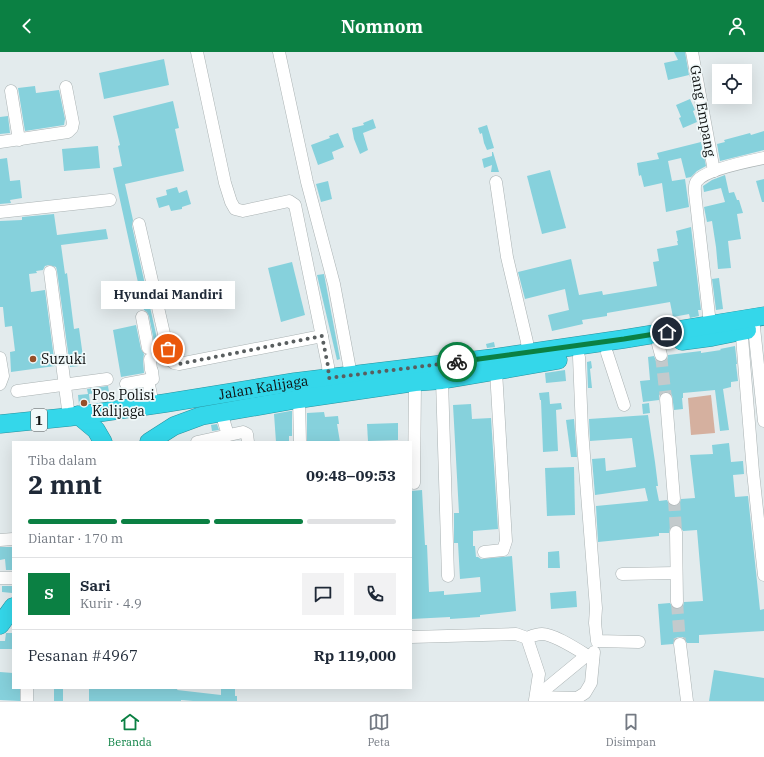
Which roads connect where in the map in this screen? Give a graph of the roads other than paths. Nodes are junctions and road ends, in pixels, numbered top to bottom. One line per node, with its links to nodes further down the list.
1 (198, 52): 18 (street)
2 (279, 52): 25 (street)
3 (692, 52): 9 (street, Gang Empang)
4 (66, 88): 6 (street)
5 (11, 90): 6 (street)
6 (20, 140): 7 (street)
7 (0, 142)
8 (764, 158): 9 (street)
9 (714, 171): 17 (street)
10 (496, 182): 19 (street)
11 (110, 200): 12 (street)
12 (0, 212)
13 (139, 224): 18 (street)
14 (50, 272): 32 (street)
15 (142, 317): 23 (street)
16 (753, 323): 17 (highway, Jalan Kalijaga / 1); 20 (highway, Jalan Kalijaga / 1); 40 (street); 56 (street)
17 (710, 324): 19 (highway, Jalan Kalijaga / 1)
18 (322, 336): 26 (street)
19 (528, 353): 25 (highway, Jalan Kalijaga / 1)
20 (606, 353): 21 (highway, Jalan Kalijaga / 1); 37 (street)
21 (579, 357): 24 (highway, Jalan Kalijaga / 1); 65 (street)
22 (0, 358): 30 (street)
23 (150, 366): 31 (street); 36 (street)
24 (496, 371): 28 (highway, Jalan Kalijaga / 1); 53 (street)
25 (350, 375): 26 (highway, Jalan Kalijaga / 1)
26 (329, 378): 33 (highway, Jalan Kalijaga / 1)
27 (107, 379): 32 (street)
28 (442, 380): 29 (highway, Jalan Kalijaga / 1); 57 (street)
29 (415, 382): 33 (highway, Jalan Kalijaga / 1); 48 (street)
30 (0, 384)
31 (126, 384)
32 (65, 385): 34 (street); 39 (street)
33 (297, 390): 36 (highway, Jalan Kalijaga / 1); 38 (highway, Jalan Kalijaga / 1); 47 (street)
34 (17, 391)
35 (666, 399): 49 (street)
36 (153, 405): 39 (highway, Jalan Kalijaga / 1)
37 (624, 405)
38 (221, 412): 42 (street); 44 (highway, Jalan Kalijaga / 1)
39 (73, 416): 41 (highway, Jalan Kalijaga / 1); 43 (highway)
40 (764, 421)
41 (0, 424)
42 (228, 435): 45 (street); 46 (street)
43 (102, 441)
44 (152, 441)
45 (201, 441)
46 (248, 441)
47 (300, 441)
48 (414, 483)
49 (674, 499)
50 (676, 532): 54 (street)
51 (12, 539): 52 (street)
52 (0, 540)
53 (484, 552)
54 (676, 573): 55 (street); 60 (street)
55 (622, 574)
56 (764, 575)
57 (448, 576)
58 (0, 578): 59 (street)
59 (12, 578)
60 (677, 602)
61 (12, 608): 62 (highway)
62 (0, 624)
63 (412, 637): 64 (street)
64 (527, 638): 68 (street); 70 (street)
65 (597, 641): 66 (street); 68 (street)
66 (639, 642)
67 (680, 644): 72 (street)
68 (590, 657): 70 (street); 70 (street)
69 (27, 689): 71 (street)
70 (536, 699)
71 (27, 700)
72 (687, 701)

